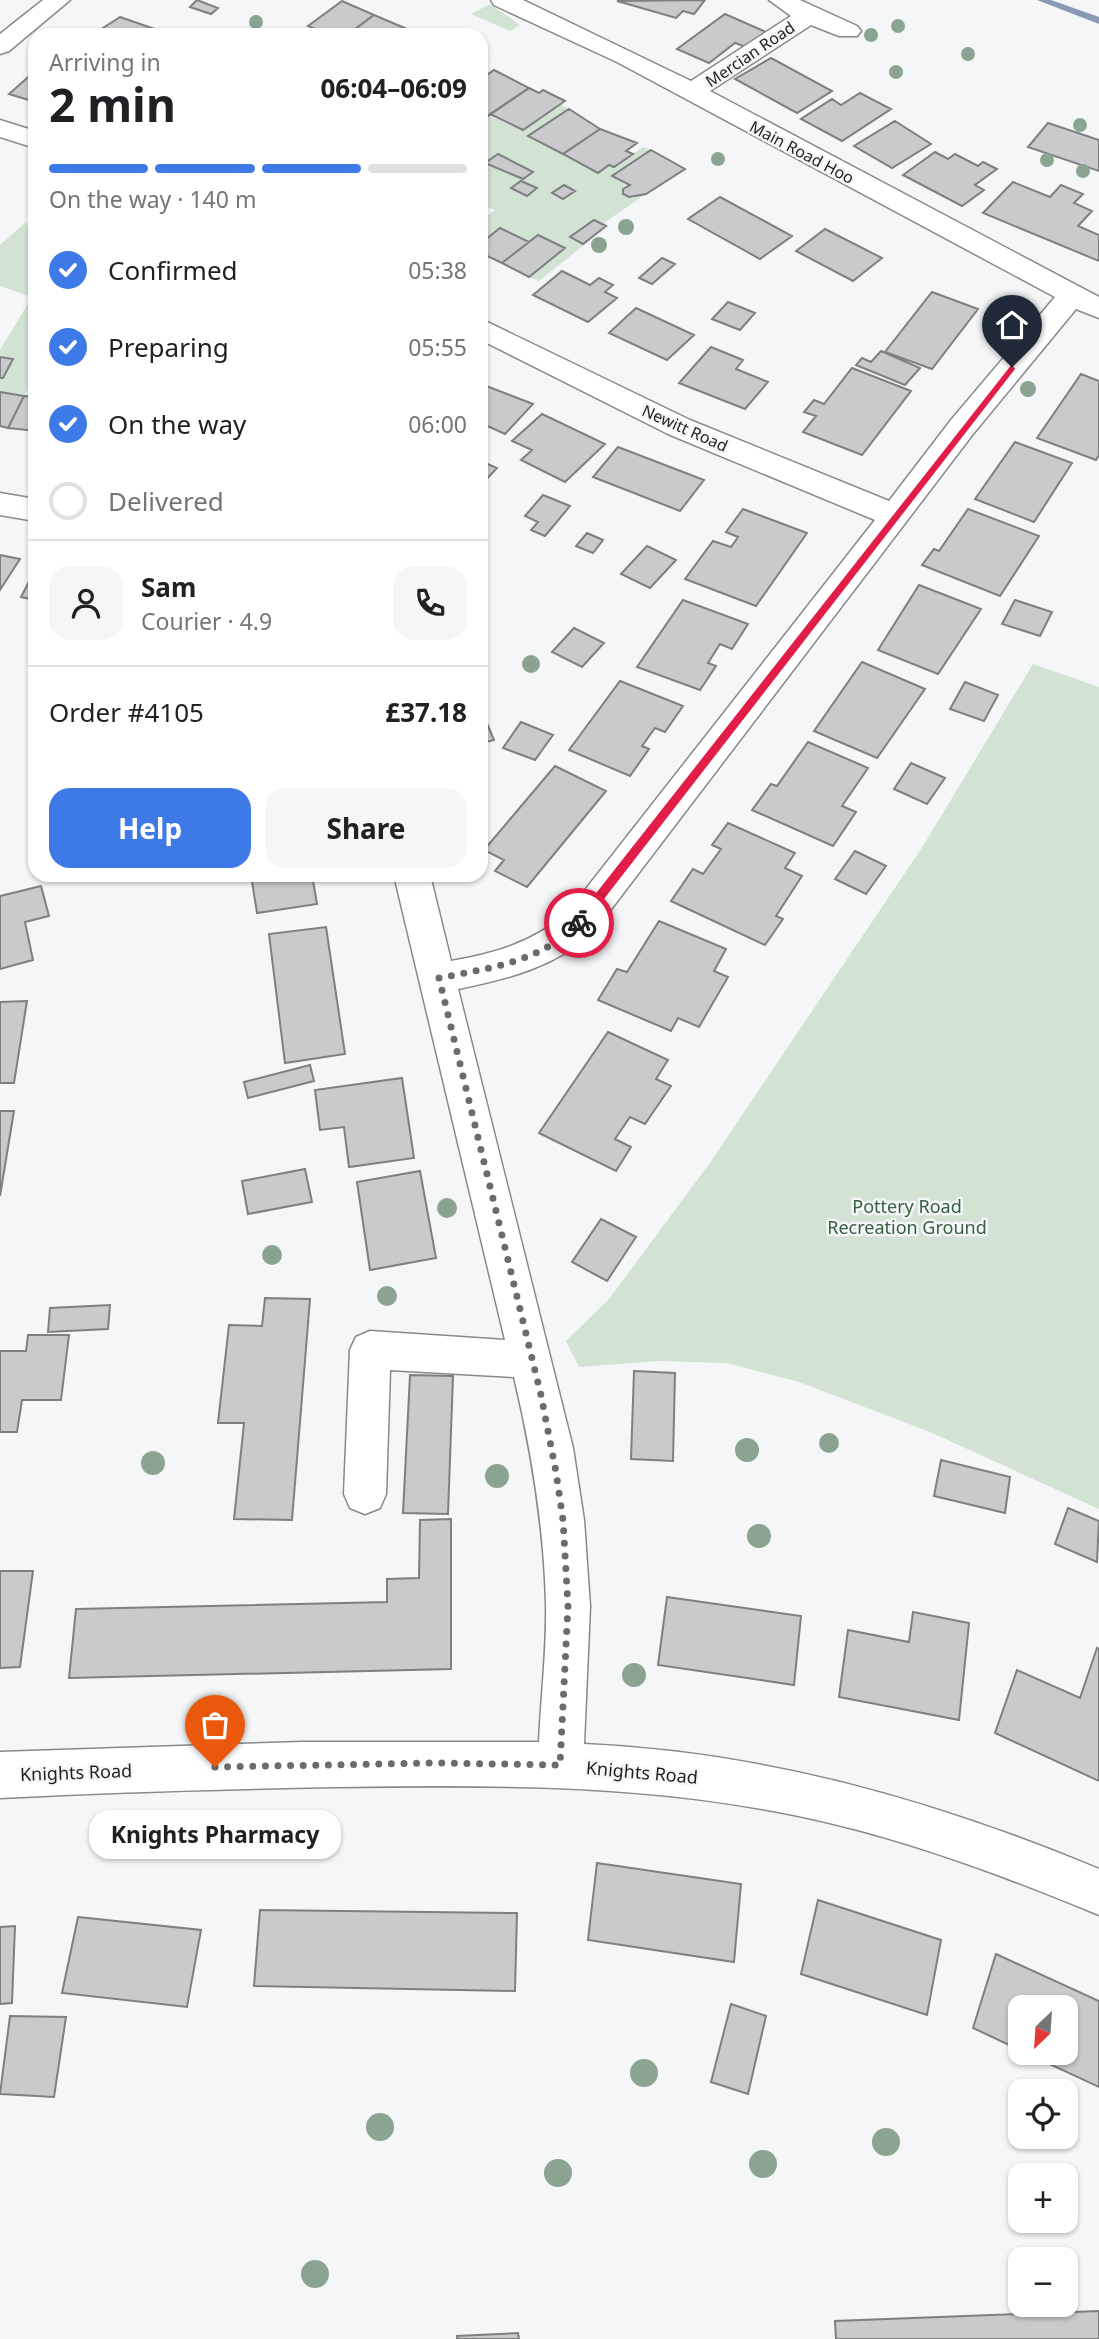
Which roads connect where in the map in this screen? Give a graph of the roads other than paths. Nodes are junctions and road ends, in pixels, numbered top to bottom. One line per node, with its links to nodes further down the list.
1 (58, 0): 6 (street)
2 (503, 0): 7 (street, Main Road Hoo)
3 (781, 0): 4 (street, Mercian Road)
4 (809, 15): 5 (street, Mercian Road); 7 (street, Mercian Road)
5 (848, 31)
6 (0, 46)
7 (692, 92): 10 (street, Main Road Hoo)
8 (0, 128): 9 (street)
9 (28, 138)
10 (1072, 295): 11 (street, Main Road Hoo); 15 (street)
11 (1099, 309)
12 (488, 332): 15 (street, Newitt Road)
13 (0, 504): 14 (street)
14 (28, 509)
15 (895, 516): 17 (street)
16 (414, 882): 17 (street)
17 (439, 978): 18 (street)
18 (533, 1360): 19 (street); 20 (street)
19 (365, 1494)
20 (560, 1765): 21 (street, Knights Road); 22 (street, Knights Road)
21 (0, 1775)
22 (1099, 1892)

